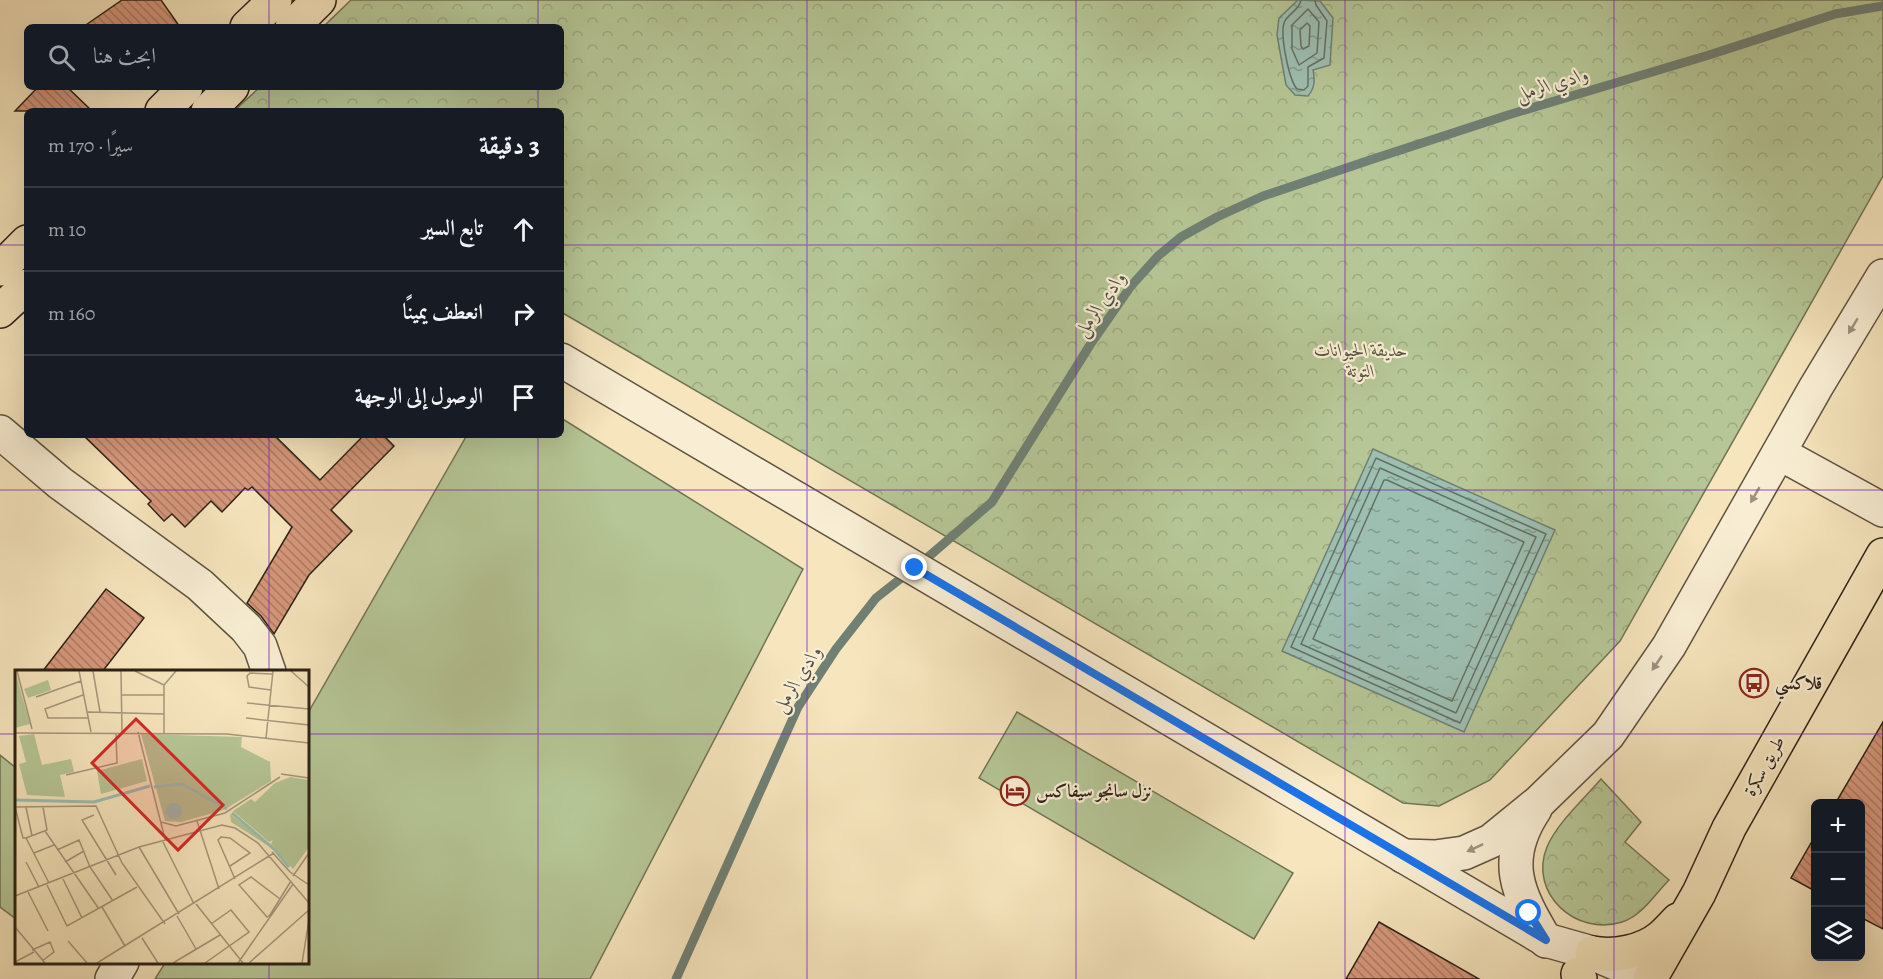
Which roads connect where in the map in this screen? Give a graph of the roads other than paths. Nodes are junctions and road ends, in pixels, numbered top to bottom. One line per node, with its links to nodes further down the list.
1 (274, 0): 3 (main road)
2 (319, 0): 4 (main road)
3 (250, 24)
4 (295, 24)
5 (183, 90): 7 (main road)
6 (229, 90): 8 (main road)
7 (165, 108)
8 (211, 108)
9 (24, 245): 10 (main road)
10 (0, 268)
11 (1883, 276): 16 (street, one-way to 16)
12 (24, 289): 13 (main road)
13 (1, 309)
14 (564, 362): 21 (street)
15 (0, 432): 19 (street)
16 (1779, 453): 17 (street); 20 (street, one-way to 20)
17 (1883, 510)
18 (1883, 555): 22 (main road, طريق سكرة)
19 (268, 670)
20 (1539, 802): 21 (street, one-way to 21); 23 (street)
21 (1402, 856): 23 (street)
22 (1699, 892): 25 (main road); 27 (main road, طريق سكرة)
23 (1546, 940): 25 (street)
24 (121, 964): 26 (street)
25 (1584, 971): 27 (street)
26 (112, 979)
27 (1650, 979)

